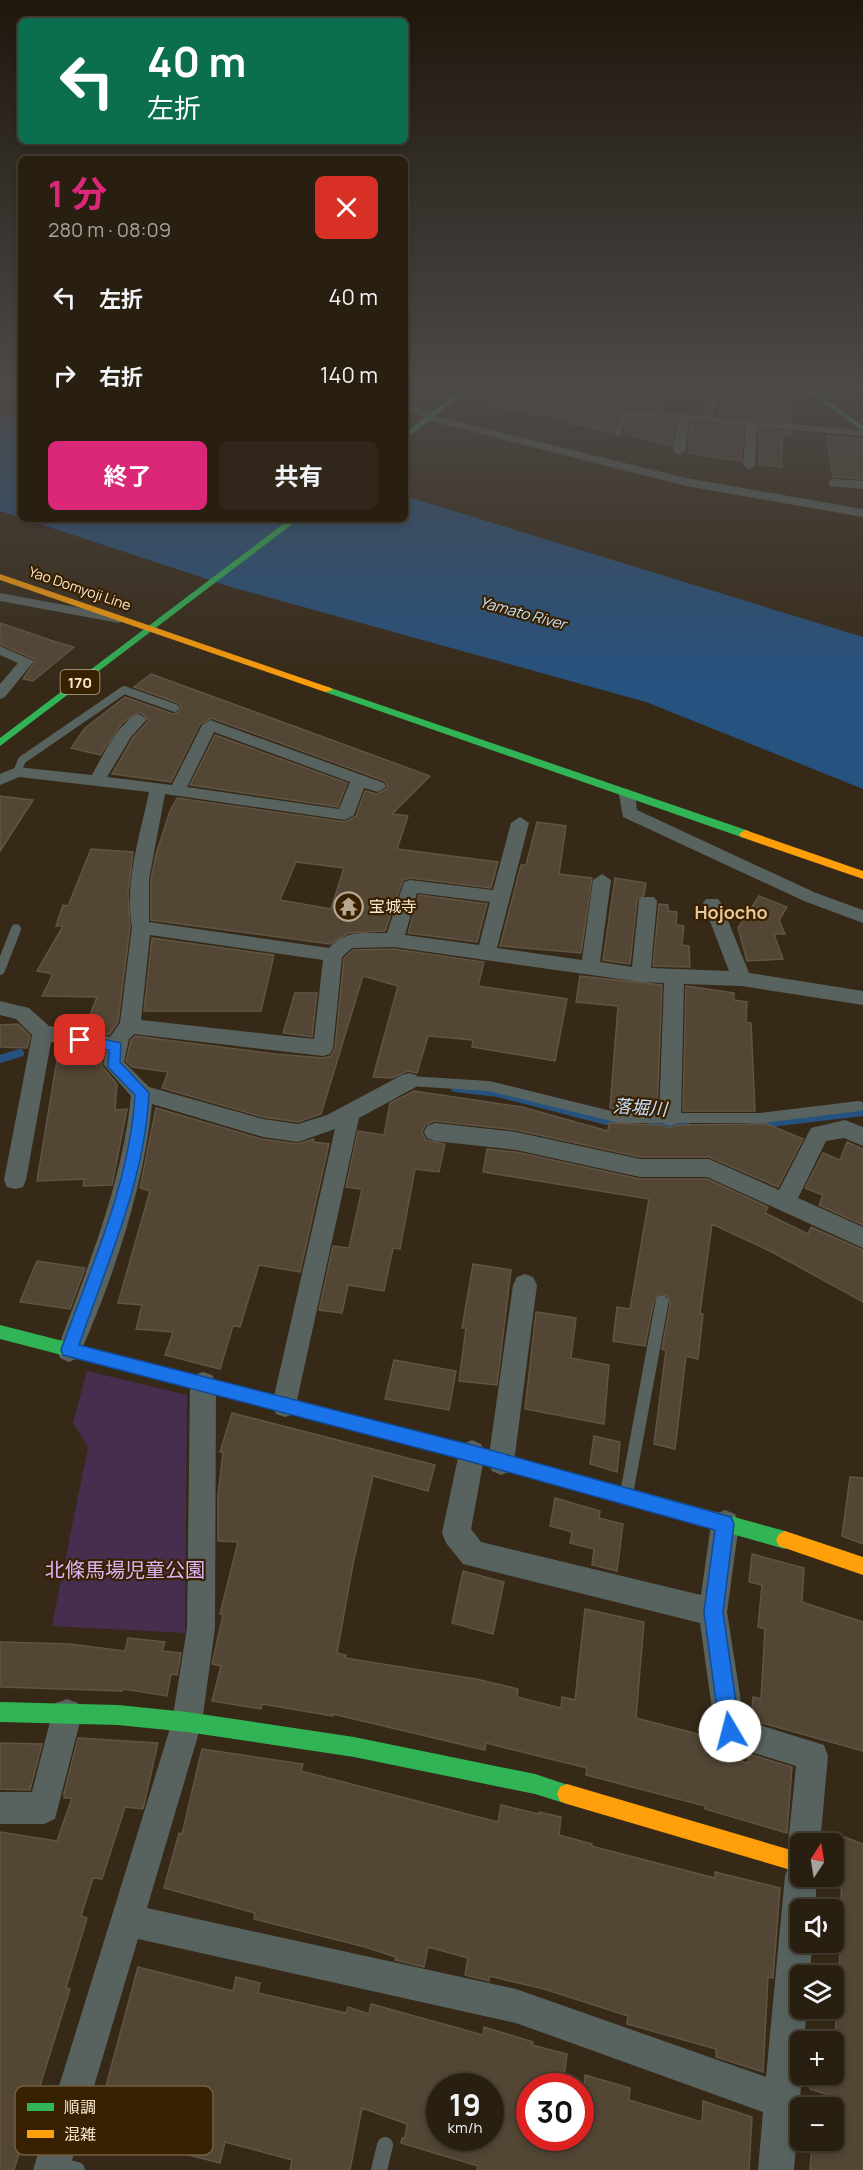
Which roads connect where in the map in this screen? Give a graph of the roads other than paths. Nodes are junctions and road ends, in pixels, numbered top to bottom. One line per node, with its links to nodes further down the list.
1 (716, 487): 2 (street)
2 (863, 513)
3 (291, 522): 7 (main road, 170)
4 (0, 577): 6 (main road, Yao Domyoji Line)
5 (0, 597): 6 (street)
6 (119, 619): 7 (main road, Yao Domyoji Line)
7 (154, 625): 12 (main road, 170); 20 (main road, Yao Domyoji Line)
8 (0, 650): 9 (street)
9 (0, 694)
10 (175, 708): 13 (lane)
11 (139, 719): 15 (street)
12 (0, 743)
13 (17, 772): 14 (street); 15 (street)
14 (0, 780)
15 (97, 780): 18 (street)
16 (359, 780): 17 (street); 19 (street); 19 (street)
17 (378, 787)
18 (158, 788): 19 (street); 28 (street)
19 (177, 791)
20 (627, 794): 22 (main road, Yao Domyoji Line); 27 (street)
21 (520, 823): 24 (street)
22 (863, 874)
23 (602, 880): 33 (street)
24 (501, 897): 30 (street); 31 (street)
25 (648, 901): 35 (street)
26 (712, 903): 37 (street)
27 (863, 917)
28 (141, 927): 32 (street); 40 (street)
29 (16, 929): 34 (lane)
30 (394, 939): 31 (street); 32 (street)
31 (486, 953): 33 (street)
32 (333, 955): 40 (street)
33 (590, 968): 35 (street)
34 (0, 970)
35 (641, 975): 36 (street)
36 (674, 976): 37 (street); 47 (street)
37 (742, 979): 38 (street)
38 (863, 998)
39 (0, 1008): 41 (street)
40 (130, 1026): 42 (street)
41 (43, 1033): 42 (street); 50 (street)
42 (116, 1046): 44 (street)
43 (409, 1081): 46 (street); 47 (lane)
44 (142, 1093): 46 (street); 56 (street)
45 (859, 1106): 47 (lane)
46 (349, 1114): 58 (street)
47 (670, 1117)
48 (435, 1132): 51 (street)
49 (863, 1137): 51 (street)
50 (15, 1179)
51 (784, 1203): 52 (street)
52 (863, 1238)
53 (525, 1285): 60 (street)
54 (662, 1302): 61 (lane)
55 (0, 1332): 56 (main road)
56 (69, 1350): 57 (main road)
57 (203, 1384): 58 (main road); 67 (street)
58 (285, 1405): 59 (main road)
59 (472, 1453): 60 (main road); 64 (street)
60 (501, 1462): 61 (main road)
61 (626, 1496): 62 (main road)
62 (725, 1524): 63 (main road); 64 (street)
63 (863, 1566)
64 (713, 1612): 69 (street)
65 (0, 1712): 66 (main road)
66 (67, 1714): 67 (main road); 68 (street)
67 (187, 1722): 70 (main road); 72 (street)
68 (0, 1808)
69 (805, 1833)
70 (790, 1860)
71 (800, 1887): 74 (street)
72 (127, 1920): 73 (street); 74 (street)
73 (82, 2086)
74 (781, 2100): 77 (street)
75 (385, 2145): 76 (lane)
76 (379, 2170)
77 (776, 2170)

